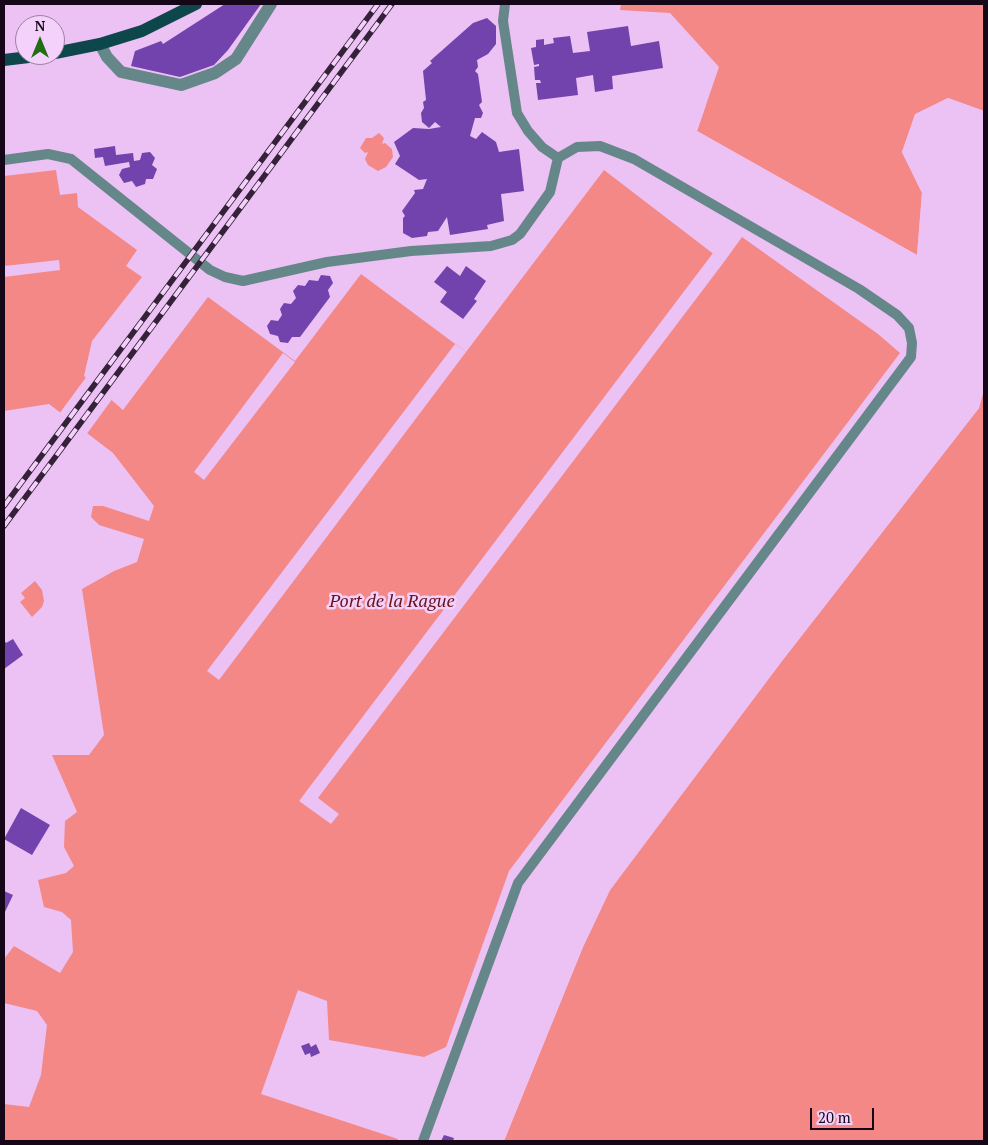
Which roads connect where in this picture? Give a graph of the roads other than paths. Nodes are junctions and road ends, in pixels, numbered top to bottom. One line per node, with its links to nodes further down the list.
1 (196, 4): 4 (main road)
2 (270, 4): 4 (street)
3 (505, 4): 6 (lane)
4 (100, 44): 5 (main road)
5 (65, 51)
6 (558, 158): 7 (lane); 8 (lane)
7 (4, 160)
8 (424, 1141)

